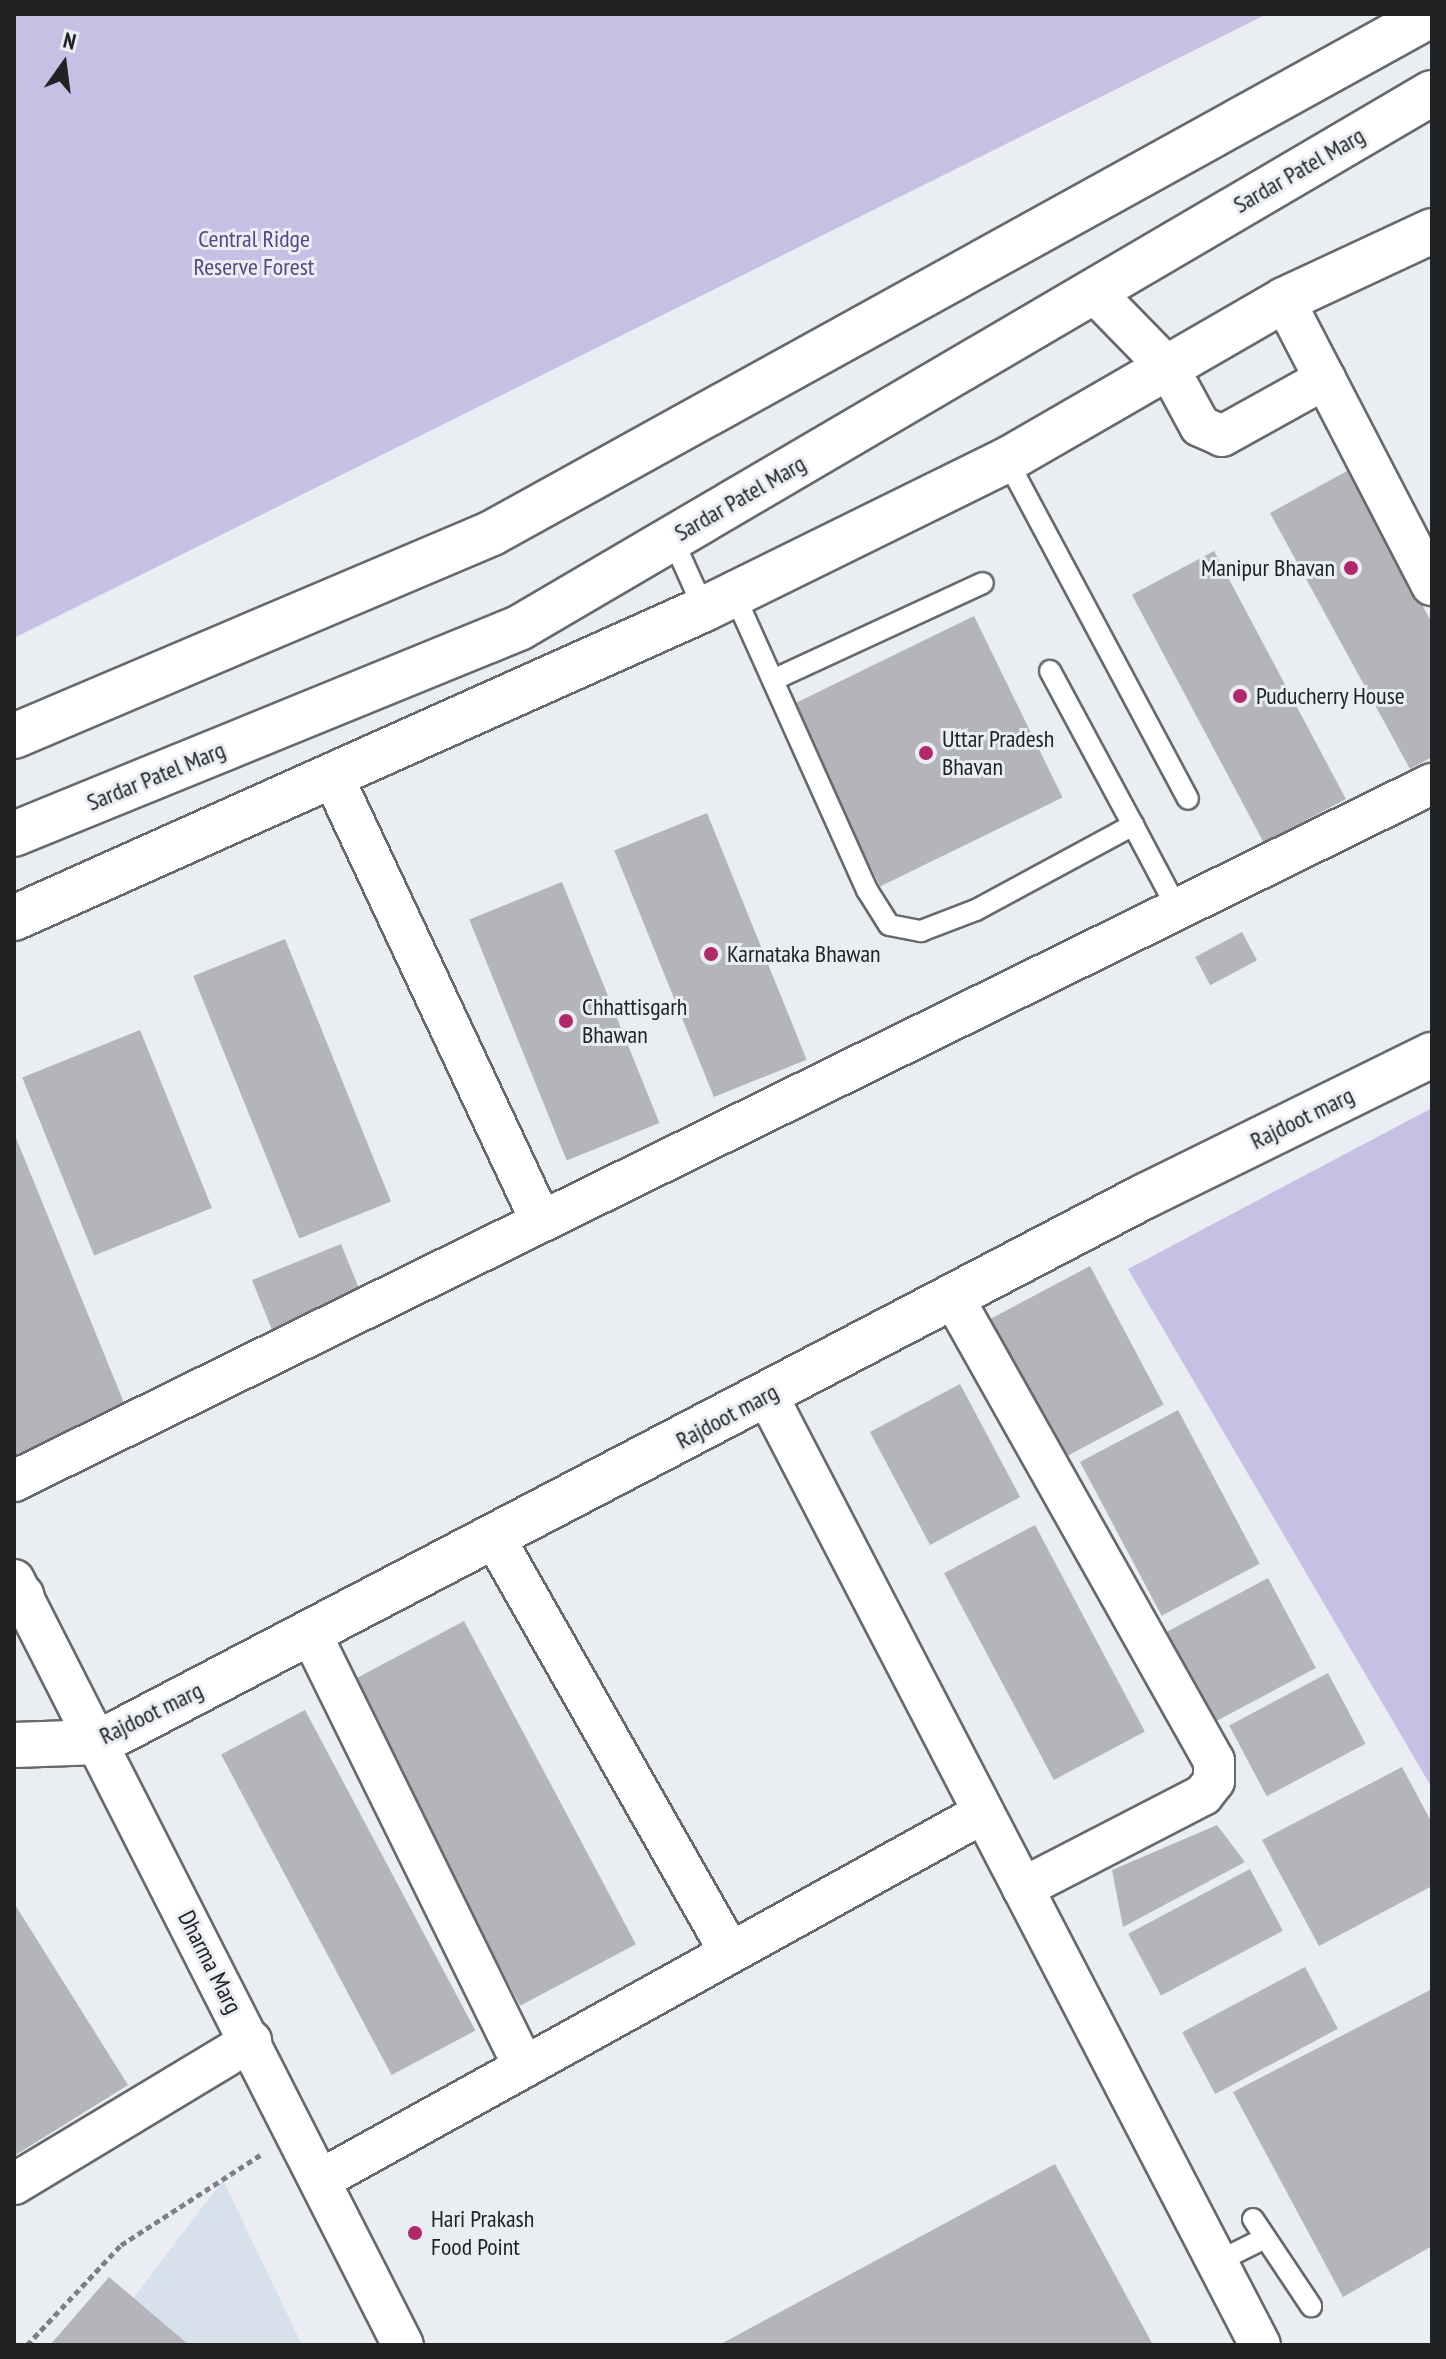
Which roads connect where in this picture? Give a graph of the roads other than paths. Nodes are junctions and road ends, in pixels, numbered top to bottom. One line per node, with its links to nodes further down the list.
1 (1432, 14): 15 (main road)
2 (1432, 93): 4 (main road, Sardar Patel Marg)
3 (1432, 231): 5 (main road)
4 (1093, 291): 6 (street); 9 (main road, Sardar Patel Marg)
5 (1284, 300): 6 (main road); 7 (street)
6 (1169, 369): 7 (street); 8 (main road)
7 (1325, 379): 11 (street)
8 (1007, 460): 12 (main road); 18 (lane)
9 (672, 538): 12 (lane); 20 (main road, Sardar Patel Marg)
10 (983, 583): 14 (lane)
11 (1432, 585)
12 (719, 601): 14 (lane); 16 (main road)
13 (1050, 671): 19 (lane)
14 (773, 680): 19 (lane)
15 (14, 736)
16 (332, 775): 22 (main road); 24 (street)
17 (1432, 784): 21 (street)
18 (1188, 799)
19 (1133, 825): 21 (lane)
20 (14, 834)
21 (1177, 908): 24 (street)
22 (14, 918)
23 (1432, 1055): 25 (main road, Rajdoot marg)
24 (541, 1222): 27 (street)
25 (953, 1297): 26 (main road, Rajdoot marg); 34 (street)
26 (767, 1395): 28 (main road, Rajdoot marg); 33 (street)
27 (14, 1481)
28 (494, 1537): 30 (main road, Rajdoot marg); 35 (street)
29 (17, 1592): 31 (street, Dharma Marg)
30 (310, 1632): 31 (main road, Rajdoot marg); 37 (street)
31 (100, 1742): 32 (main road, Rajdoot marg); 36 (street, Dharma Marg)
32 (14, 1745)
33 (983, 1813): 34 (street); 35 (street)
34 (1023, 1888): 42 (street)
35 (730, 1953): 37 (street)
36 (251, 2041): 38 (street, Dharma Marg); 39 (street)
37 (524, 2067): 38 (street)
38 (320, 2180): 44 (street, Dharma Marg)
39 (14, 2184)
40 (1253, 2219): 41 (lane)
41 (1265, 2238): 42 (lane); 43 (lane)
42 (1217, 2262): 45 (street)
43 (1311, 2306)
44 (403, 2345)
45 (1260, 2345)

